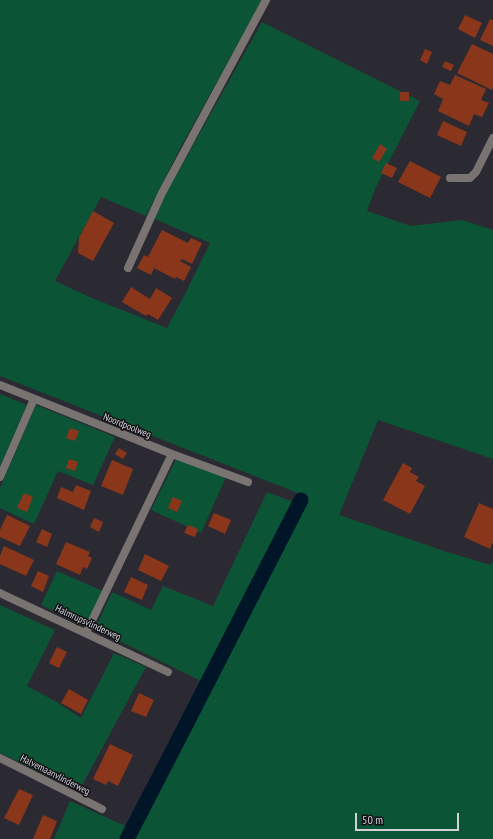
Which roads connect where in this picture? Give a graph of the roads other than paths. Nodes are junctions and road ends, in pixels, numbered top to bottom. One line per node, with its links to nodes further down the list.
1 (266, 0): 4 (street)
2 (493, 138): 3 (street)
3 (450, 178)
4 (128, 268)
5 (0, 385): 6 (street, Noordpoolweg)
6 (34, 399): 7 (street, Noordpoolweg); 8 (street)
7 (172, 454): 9 (street, Noordpoolweg); 11 (street)
8 (0, 476)
9 (248, 482)
10 (0, 593): 11 (street, Halmrupsvlinderweg)
11 (86, 633): 12 (street, Halmrupsvlinderweg)
12 (168, 672)
13 (0, 758): 14 (street, Halvemaanvlinderweg)
14 (102, 809)

